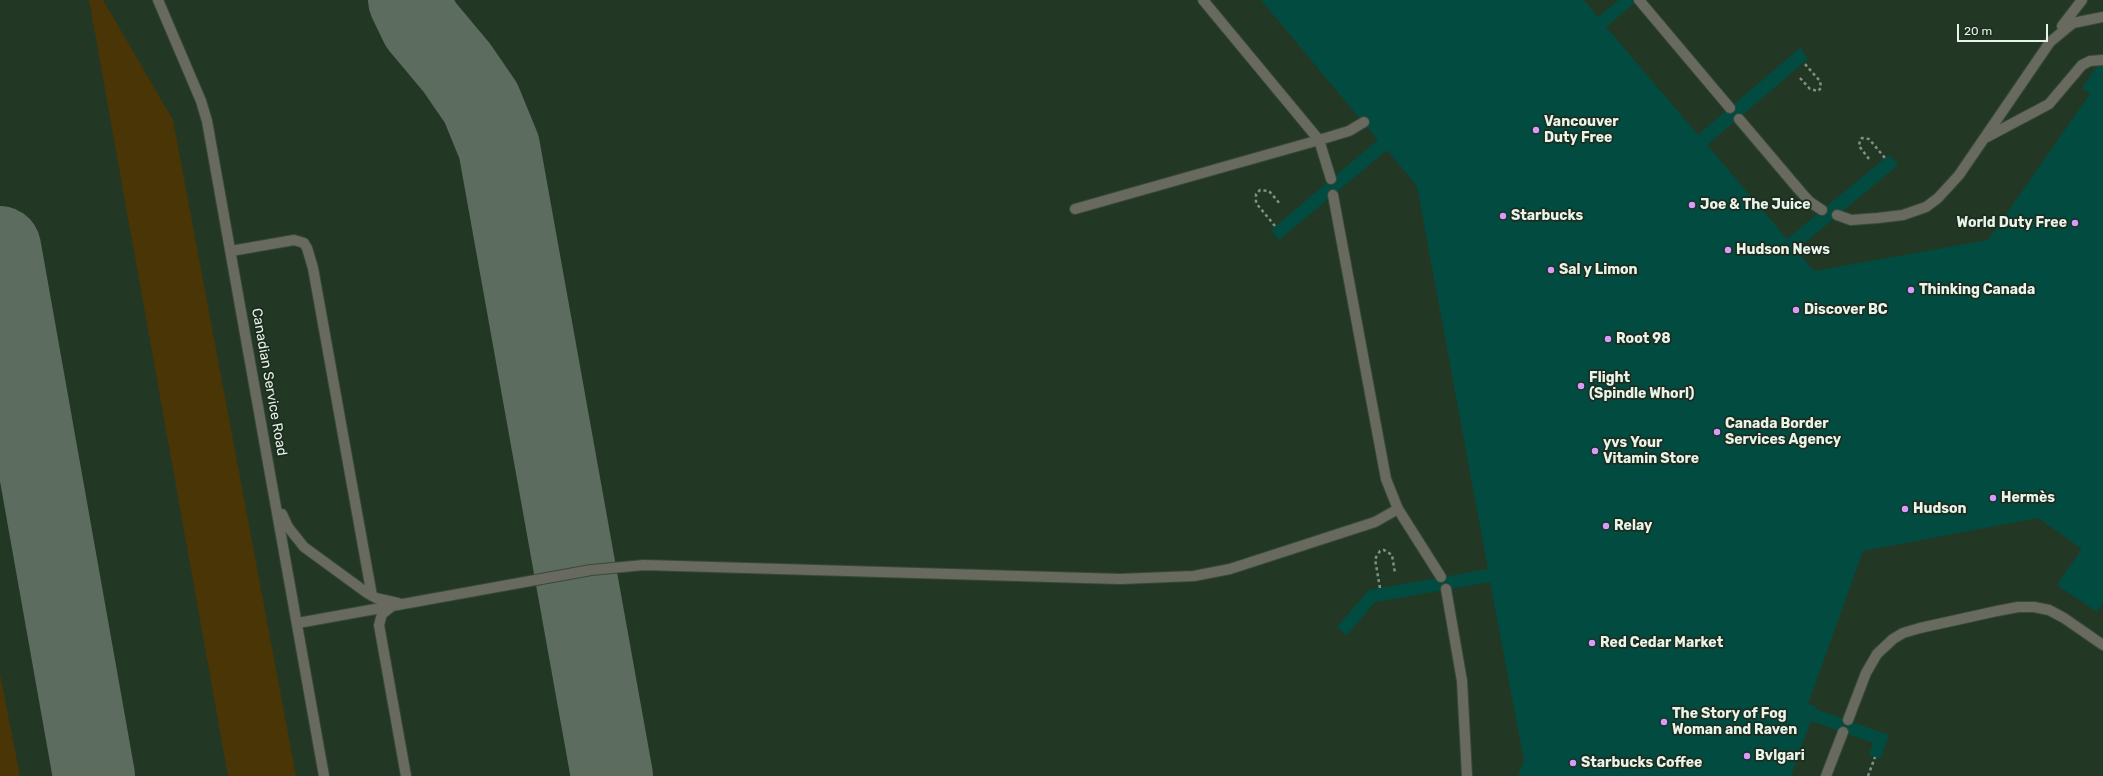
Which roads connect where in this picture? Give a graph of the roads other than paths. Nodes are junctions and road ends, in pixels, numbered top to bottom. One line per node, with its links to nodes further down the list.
1 (158, 0): 18 (lane, Canadian Service Road)
2 (1203, 0): 12 (lane)
3 (1640, 0): 8 (lane)
4 (2082, 0): 6 (lane)
5 (2103, 16): 6 (lane)
6 (2050, 42): 11 (lane)
7 (2102, 60): 11 (lane)
8 (1730, 108)
9 (1739, 118): 16 (lane)
10 (1364, 122): 12 (lane)
11 (1985, 138): 17 (lane)
12 (1319, 140): 13 (lane); 15 (lane)
13 (1331, 179)
14 (1333, 195): 20 (lane)
15 (1075, 208)
16 (1822, 210)
17 (1837, 215)
18 (231, 251): 19 (lane, Canadian Service Road); 23 (lane)
19 (275, 495): 23 (lane); 26 (lane, Canadian Service Road)
20 (1398, 509): 21 (lane); 24 (lane)
21 (1442, 577)
22 (1446, 589): 32 (lane)
23 (372, 596): 24 (lane)
24 (408, 603): 25 (lane)
25 (392, 606): 26 (lane); 31 (lane)
26 (298, 624): 30 (lane, Canadian Service Road)
27 (2103, 645): 28 (lane)
28 (1848, 720)
29 (1843, 732): 33 (lane)
30 (324, 776)
31 (406, 776)
32 (1467, 776)
33 (1826, 776)

